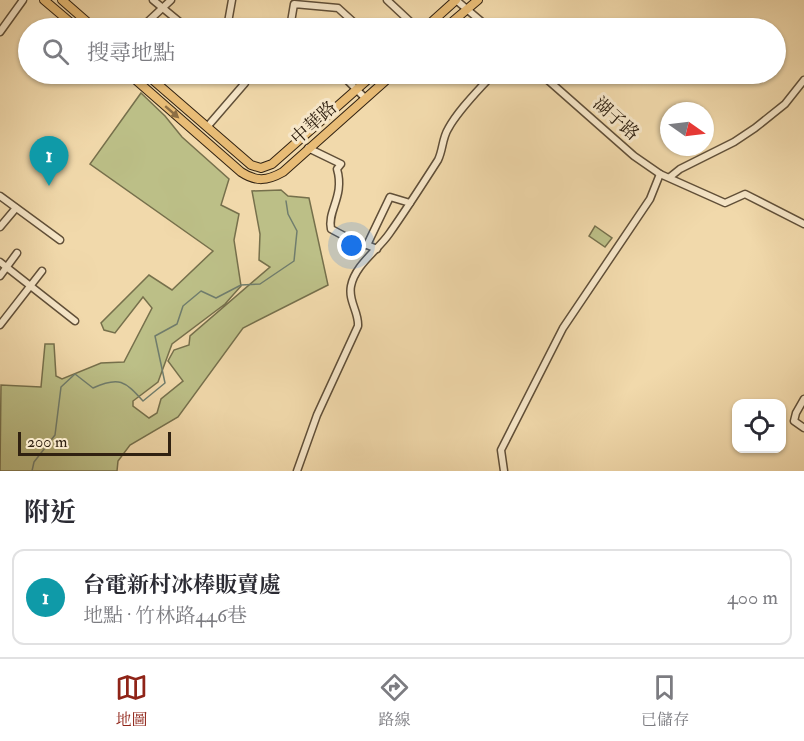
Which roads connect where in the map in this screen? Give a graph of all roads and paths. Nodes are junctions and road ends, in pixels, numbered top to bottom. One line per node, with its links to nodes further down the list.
1 (22, 0): 23 (street)
2 (44, 0): 12 (main road)
3 (62, 0): 13 (main road)
4 (153, 0): 10 (street)
5 (171, 0): 10 (street)
6 (232, 0): 16 (street)
7 (387, 0): 19 (street)
8 (456, 0): 11 (street); 20 (main road)
9 (478, 0): 11 (main road)
10 (161, 8): 14 (street); 15 (street)
11 (467, 10): 21 (main road); 22 (street)
12 (65, 18)
13 (83, 18)
14 (151, 18)
15 (174, 18)
16 (229, 18)
17 (292, 18): 18 (street)
18 (349, 18)
19 (406, 18)
20 (436, 18)
21 (457, 18)
22 (477, 18)
23 (0, 32)
24 (804, 80): 38 (street)
25 (140, 84): 36 (main road, 中華路, one-way to 36)
26 (158, 84): 35 (main road)
27 (244, 84): 35 (street)
28 (352, 84): 33 (street)
29 (361, 84): 33 (main road, 中華路)
30 (381, 84): 34 (main road, 中華路)
31 (485, 84): 40 (street)
32 (552, 84): 37 (street, 湖子路)
33 (356, 88): 34 (street); 35 (main road, 中華路)
34 (365, 98): 36 (main road, 中華路)
35 (207, 127)
36 (308, 148): 45 (street)
37 (660, 174): 38 (street, 湖子路); 58 (street)
38 (670, 177): 42 (street, 湖子路)
39 (0, 196): 41 (street)
40 (410, 203): 45 (street); 46 (street)
41 (16, 208): 43 (street); 44 (street)
42 (804, 224)
43 (0, 227)
44 (60, 240)
45 (367, 245): 46 (street)
46 (377, 249): 57 (street)
47 (17, 253): 49 (street)
48 (0, 262): 49 (street)
49 (7, 267): 51 (street); 52 (street)
50 (42, 271): 52 (street)
51 (0, 276)
52 (31, 286): 53 (street); 54 (street)
53 (75, 321)
54 (0, 325)
55 (804, 399): 56 (street)
56 (804, 428)
57 (297, 471)
58 (504, 471)

